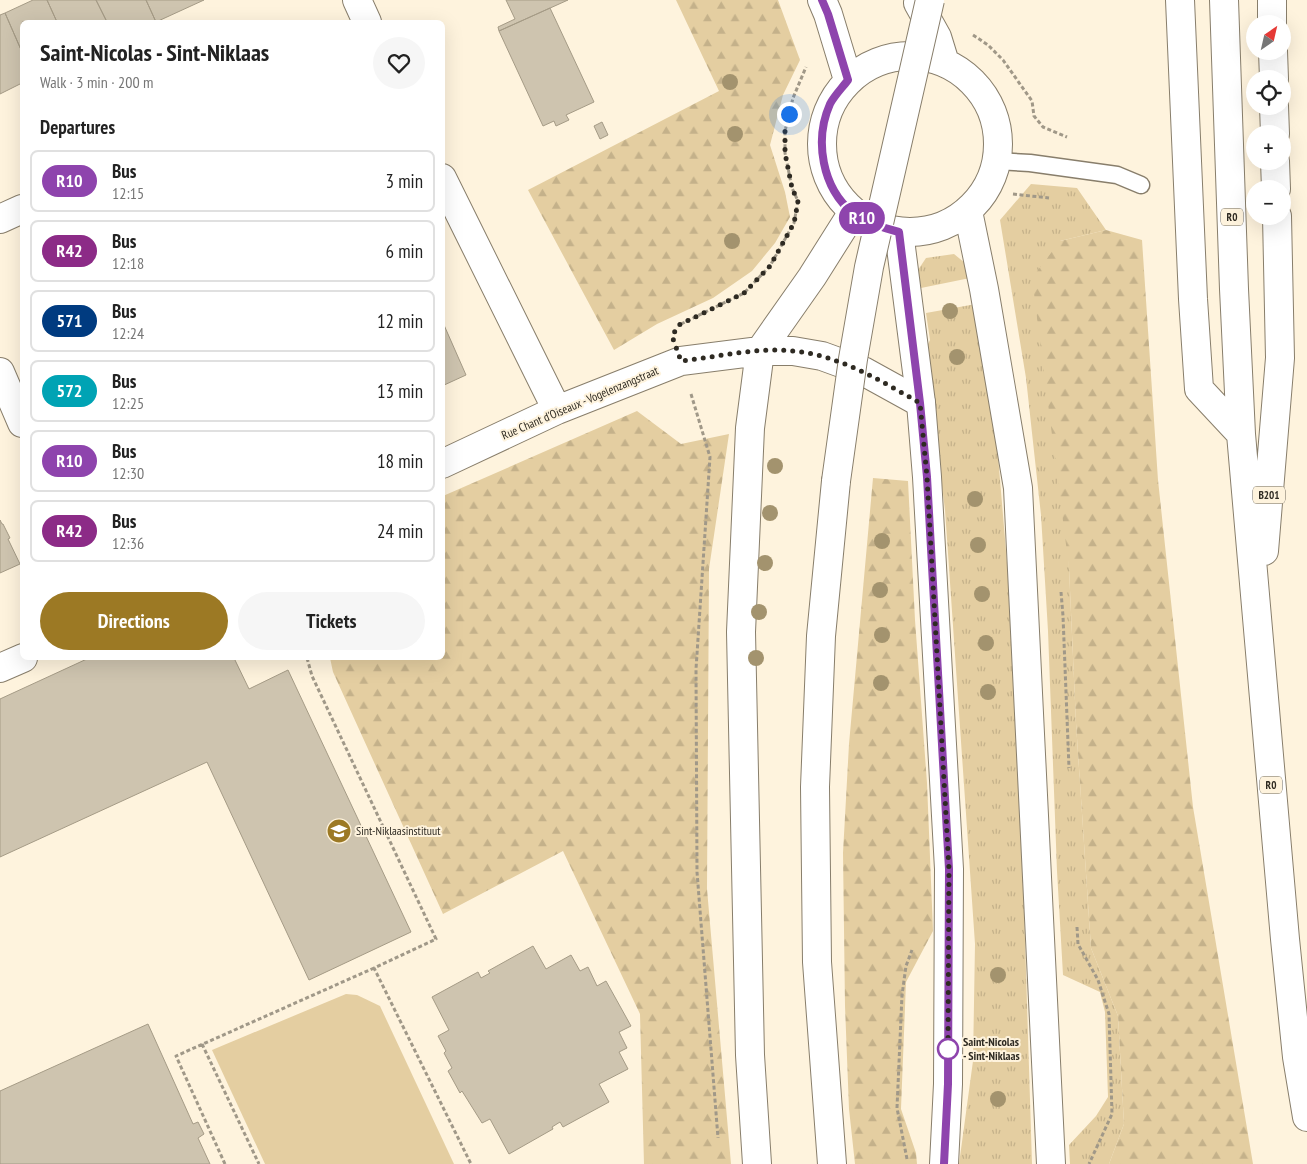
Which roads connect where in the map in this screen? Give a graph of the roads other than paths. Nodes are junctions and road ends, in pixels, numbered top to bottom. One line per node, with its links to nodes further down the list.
1 (357, 0): 9 (main road)
2 (822, 0): 11 (main road)
3 (916, 0): 10 (main road)
4 (930, 0): 33 (main road, bridge)
5 (1180, 0): 26 (main road)
6 (1224, 0): 26 (main road, R0)
7 (1272, 0): 8 (main road)
8 (1272, 15)
9 (366, 20)
10 (945, 63): 11 (main road); 12 (main road)
11 (848, 80): 17 (main road)
12 (997, 161): 14 (lane); 16 (main road)
13 (445, 184): 24 (main road)
14 (1141, 185)
15 (20, 210): 18 (main road)
16 (968, 211): 20 (main road); 35 (main road)
17 (853, 212): 20 (main road); 21 (main road)
18 (0, 219)
19 (1277, 225): 28 (main road, B201)
20 (899, 232): 23 (main road)
21 (760, 351): 23 (main road, Rue Chant d'Oiseaux - Vogelenzangstraat); 24 (main road, Rue Chant d'Oiseaux - Vogelenzangstraat); 32 (main road)
22 (0, 372): 25 (main road)
23 (920, 403): 34 (main road)
24 (557, 410): 27 (main road, Rue Chant d'Oiseaux - Vogelenzangstraat)
25 (20, 418)
26 (1241, 434): 28 (main road, R0)
27 (445, 463)
28 (1258, 632): 31 (main road, R0)
29 (20, 659): 30 (main road)
30 (0, 668)
31 (1307, 1117)
32 (757, 1164)
33 (832, 1164)
34 (944, 1164)
35 (1052, 1164)

